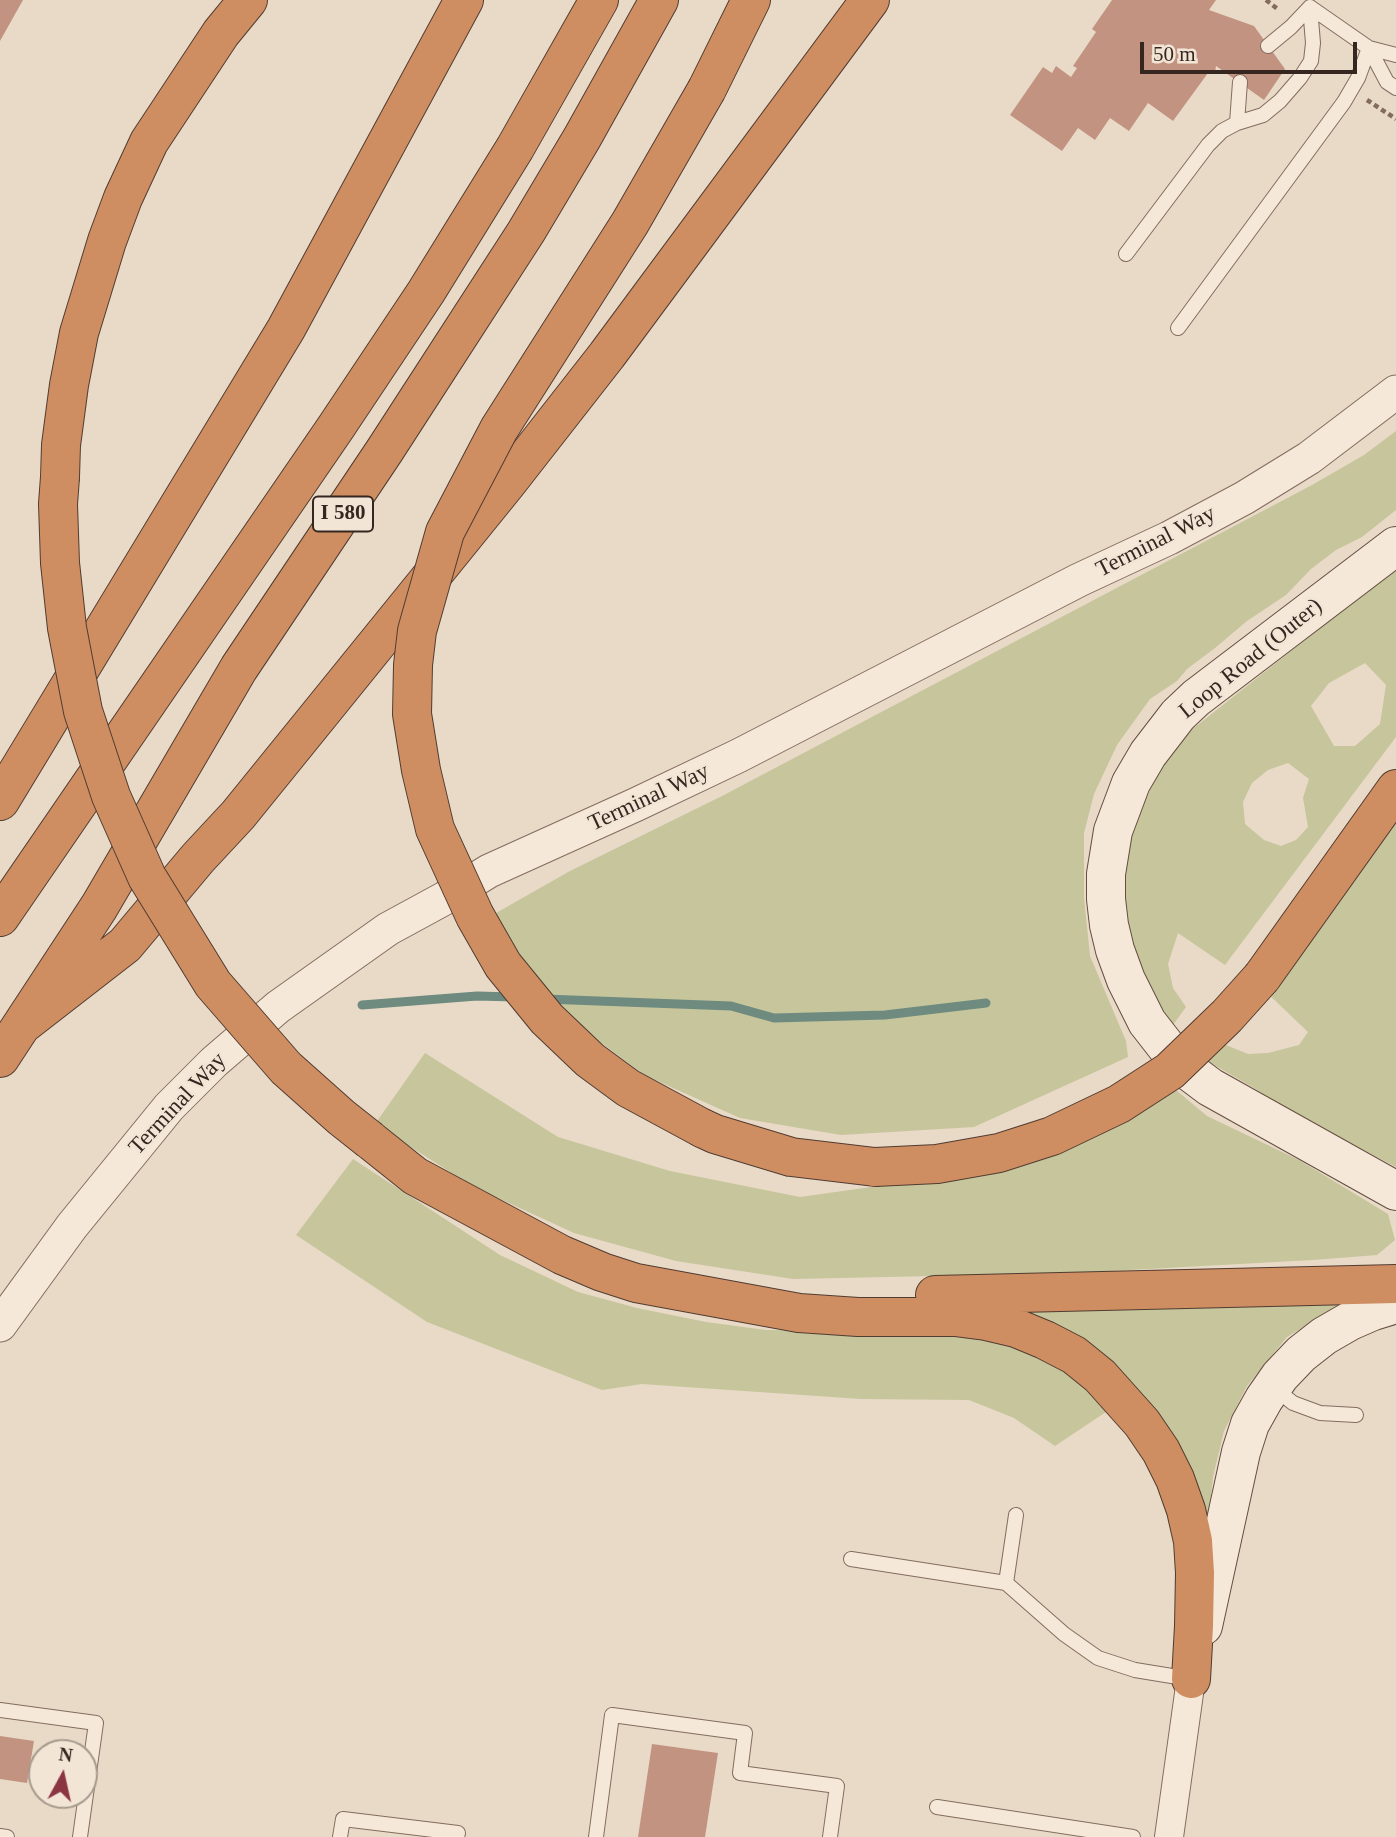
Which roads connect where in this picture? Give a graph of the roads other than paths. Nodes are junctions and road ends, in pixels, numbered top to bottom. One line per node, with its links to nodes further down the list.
1 (248, 0): 25 (highway, bridge)
2 (464, 0): 19 (highway)
3 (599, 0): 20 (highway, I 580)
4 (659, 0): 21 (highway, I 580)
5 (751, 0): 18 (highway, bridge)
6 (870, 0): 21 (highway)
7 (1310, 7): 8 (lane); 9 (lane); 13 (lane)
8 (1268, 46)
9 (1369, 48): 10 (lane); 12 (lane); 15 (lane)
10 (1396, 55)
11 (1240, 82): 13 (lane)
12 (1396, 88)
13 (1237, 123): 14 (lane)
14 (1126, 254)
15 (1178, 328)
16 (1396, 392): 27 (street, Terminal Way)
17 (1396, 546): 23 (main road, Loop Road (Outer))
18 (1396, 789)
19 (0, 801)
20 (0, 917)
21 (22, 1025): 22 (highway, I 580)
22 (0, 1058)
23 (1396, 1191)
24 (1396, 1284): 25 (highway)
25 (726, 1300): 33 (highway)
26 (1396, 1304): 28 (main road)
27 (0, 1325)
28 (1272, 1387): 29 (lane); 33 (main road)
29 (1356, 1416)
30 (1016, 1515): 32 (lane)
31 (851, 1559): 32 (lane)
32 (1006, 1583): 33 (lane)
33 (1191, 1679): 44 (street)
34 (0, 1710): 38 (lane)
35 (937, 1807): 43 (lane)
36 (0, 1836): 37 (lane)
37 (7, 1837)
38 (80, 1837)
39 (340, 1837): 40 (lane)
40 (457, 1837)
41 (596, 1837): 42 (lane)
42 (830, 1837)
43 (1133, 1837)
44 (1169, 1837)

